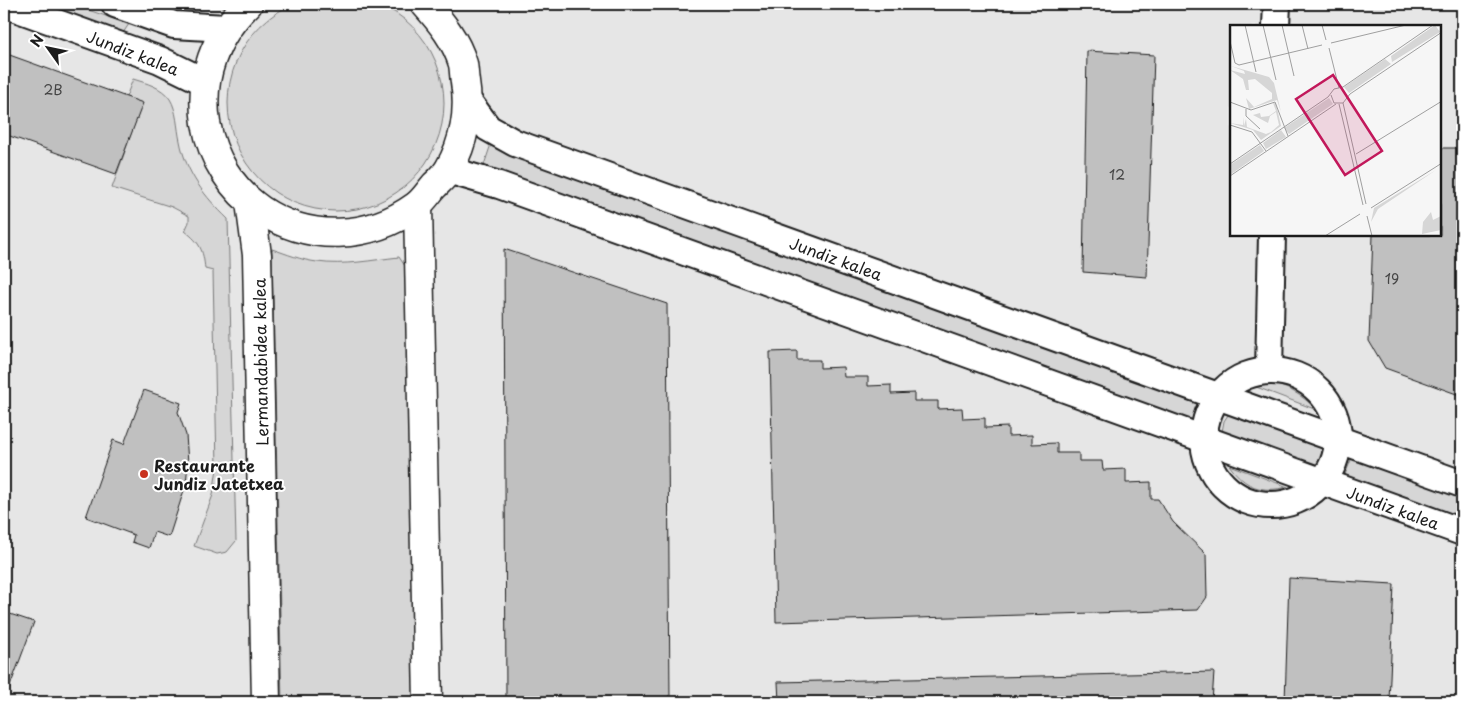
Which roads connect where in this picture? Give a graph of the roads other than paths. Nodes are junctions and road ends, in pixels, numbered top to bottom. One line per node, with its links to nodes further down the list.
1 (4, 4): 8 (street, Jundiz kalea)
2 (115, 4): 7 (street)
3 (248, 4): 7 (street)
4 (425, 4): 9 (street)
5 (1277, 4): 6 (street)
6 (1276, 25)
7 (226, 28): 8 (street)
8 (205, 82): 11 (street)
9 (468, 101): 10 (street); 15 (street, Jundiz kalea)
10 (448, 170): 12 (street); 16 (street, Jundiz kalea)
11 (250, 202): 12 (street); 21 (street, Lermandabidea kalea)
12 (418, 205): 22 (street)
13 (1272, 236): 14 (street)
14 (1269, 371): 15 (street, Jundiz kalea); 17 (street, Jundiz kalea)
15 (1218, 395): 16 (street, Jundiz kalea); 17 (street, Jundiz kalea)
16 (1203, 439): 18 (street, Jundiz kalea); 18 (street, Jundiz kalea)
17 (1339, 439): 18 (street, Jundiz kalea); 19 (street, Jundiz kalea)
18 (1324, 482): 20 (street, Jundiz kalea)
19 (1462, 484)
20 (1462, 532)
21 (266, 702)
22 (428, 702)

